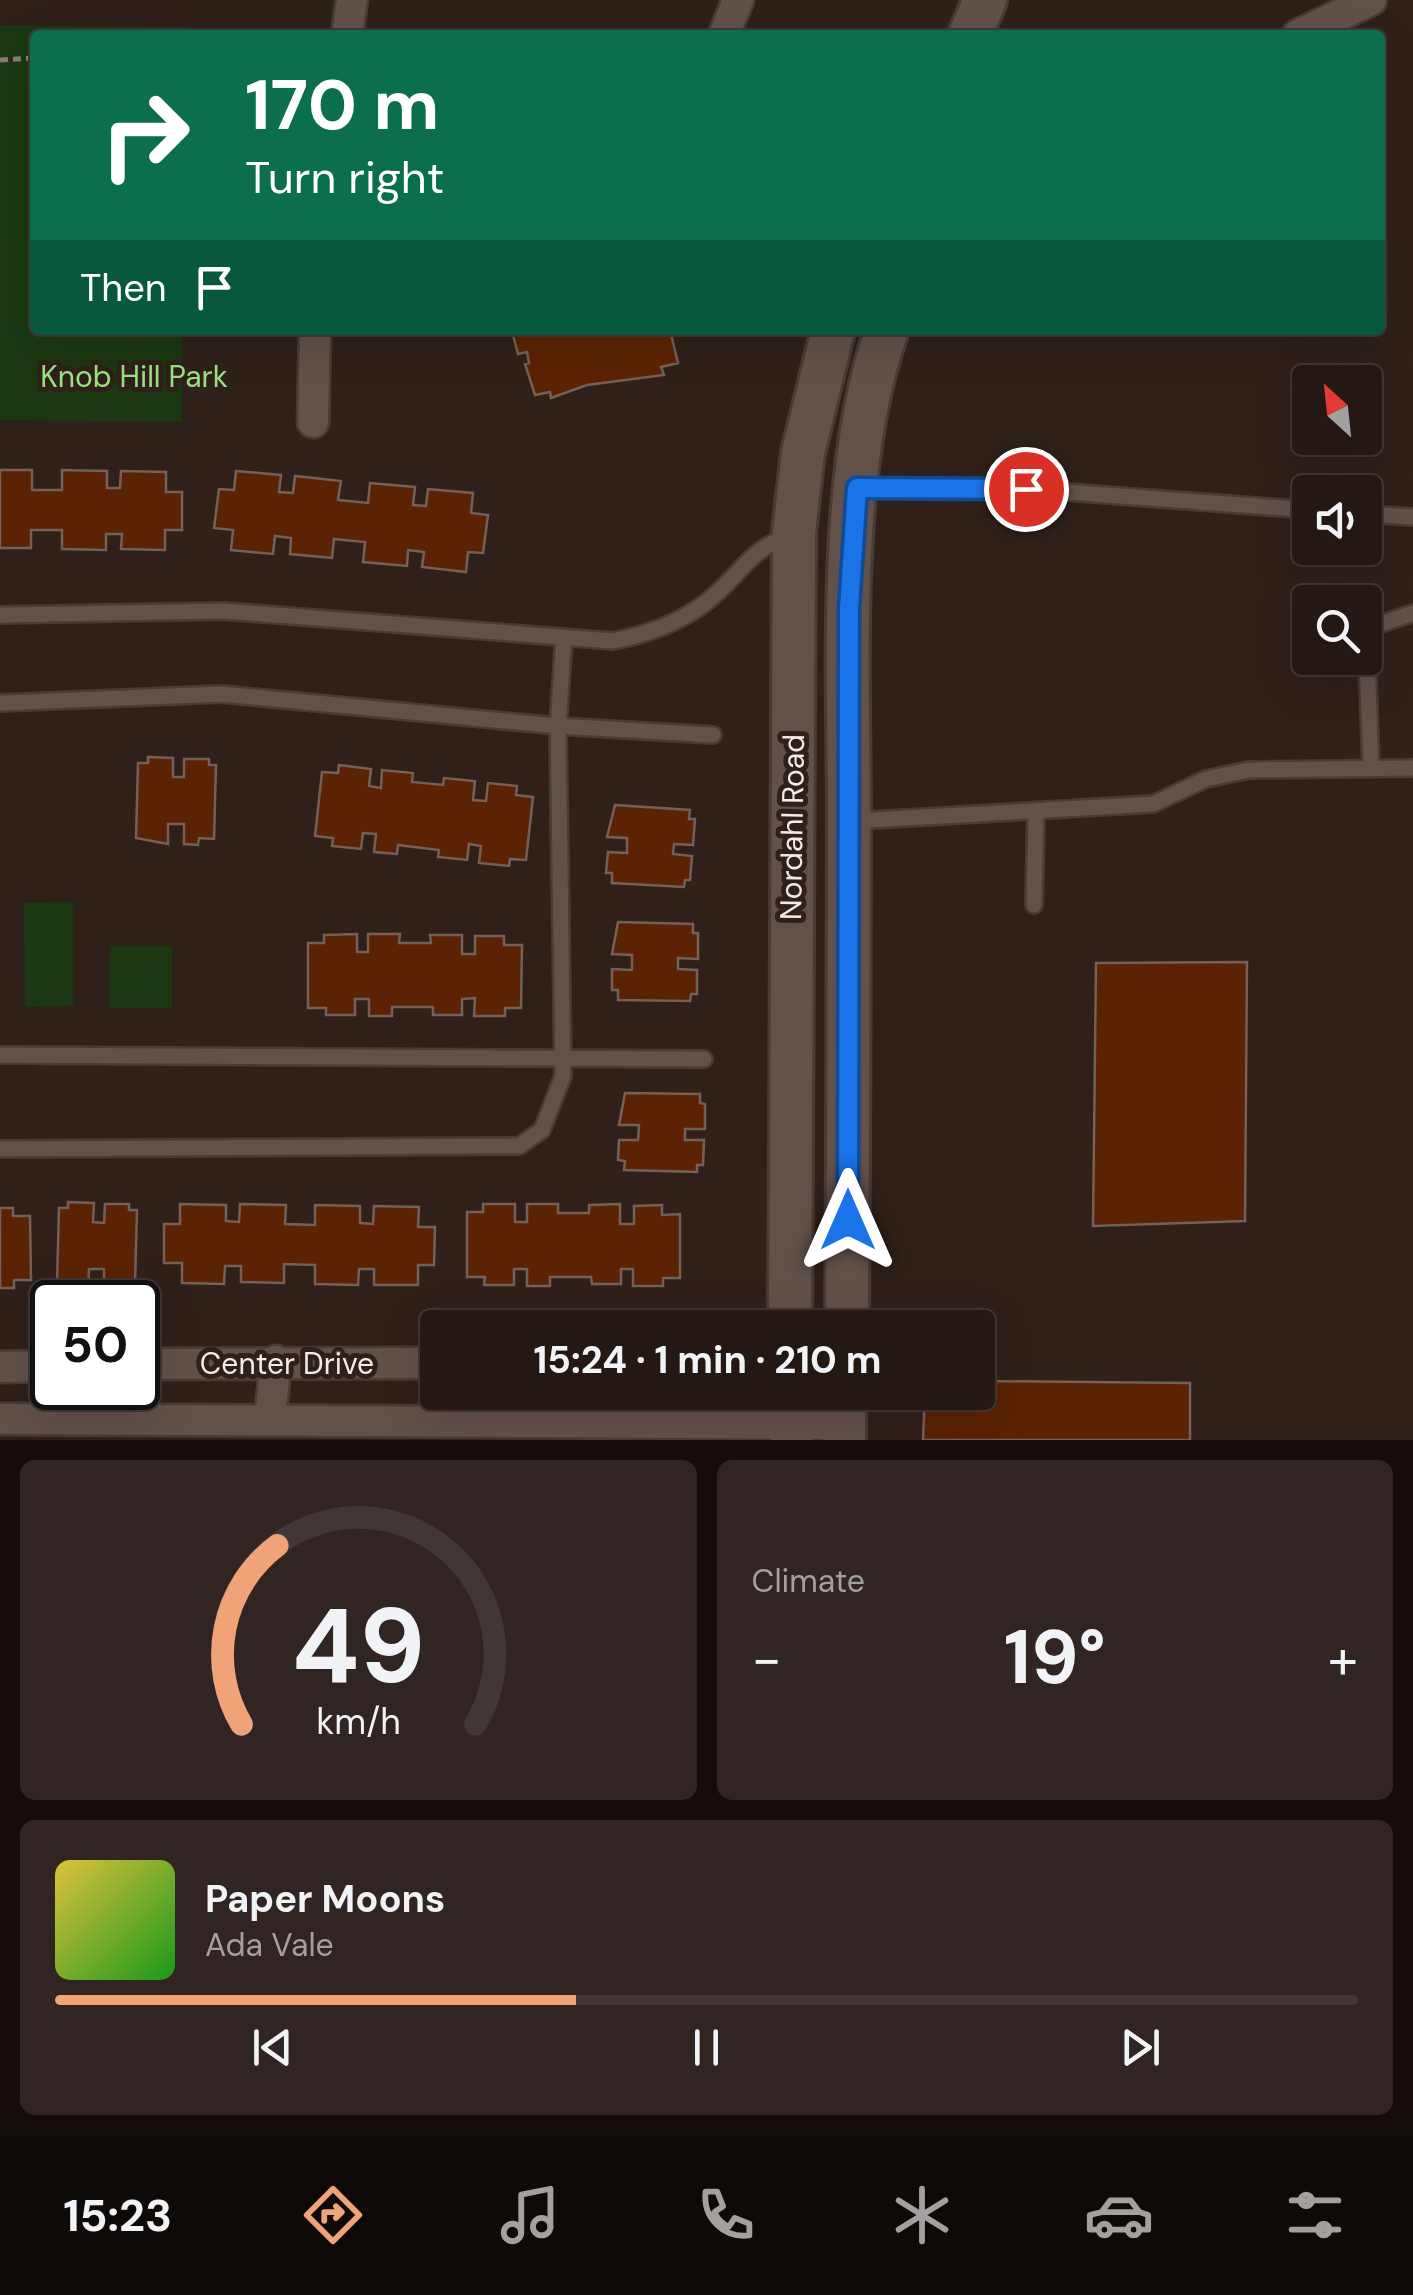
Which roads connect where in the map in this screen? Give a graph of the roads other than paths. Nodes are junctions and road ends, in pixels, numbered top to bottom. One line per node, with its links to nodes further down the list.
1 (352, 0): 7 (street)
2 (738, 0): 8 (street)
3 (958, 0): 9 (main road)
4 (985, 0): 10 (main road)
5 (1012, 0): 11 (main road)
6 (1371, 0): 12 (street)
7 (349, 30)
8 (726, 30)
9 (946, 30)
10 (972, 30)
11 (1000, 30)
12 (1308, 30)
13 (315, 335): 16 (street)
14 (832, 335): 21 (main road, Nordahl Road)
15 (876, 341): 17 (main road, Nordahl Road)
16 (313, 422)
17 (857, 488): 18 (lane); 31 (main road, Nordahl Road)
18 (1292, 509)
19 (1382, 515): 20 (lane)
20 (1413, 518)
21 (794, 532): 24 (lane); 32 (main road, Nordahl Road)
22 (1413, 612): 28 (lane)
23 (0, 615): 24 (lane)
24 (564, 637): 26 (lane)
25 (0, 703): 26 (lane)
26 (558, 726): 27 (lane); 35 (lane)
27 (713, 735)
28 (1372, 768): 29 (lane); 30 (lane)
29 (1413, 768)
30 (1036, 812): 31 (lane); 33 (lane)
31 (849, 821): 32 (main road); 39 (main road, Nordahl Road)
32 (792, 822): 38 (main road, Nordahl Road)
33 (1034, 906)
34 (0, 1055): 35 (lane)
35 (562, 1058): 36 (lane); 37 (lane)
36 (704, 1060)
37 (0, 1149)
38 (790, 1310)
39 (847, 1310)
40 (276, 1361): 41 (street, Center Drive); 42 (street, Center Drive); 45 (street)
41 (420, 1363)
42 (160, 1364)
43 (30, 1366): 44 (street)
44 (0, 1367)
45 (270, 1418): 46 (street, Center Drive); 48 (street, Center Drive)
46 (792, 1419): 47 (street, Center Drive)
47 (844, 1419)
48 (0, 1420)

